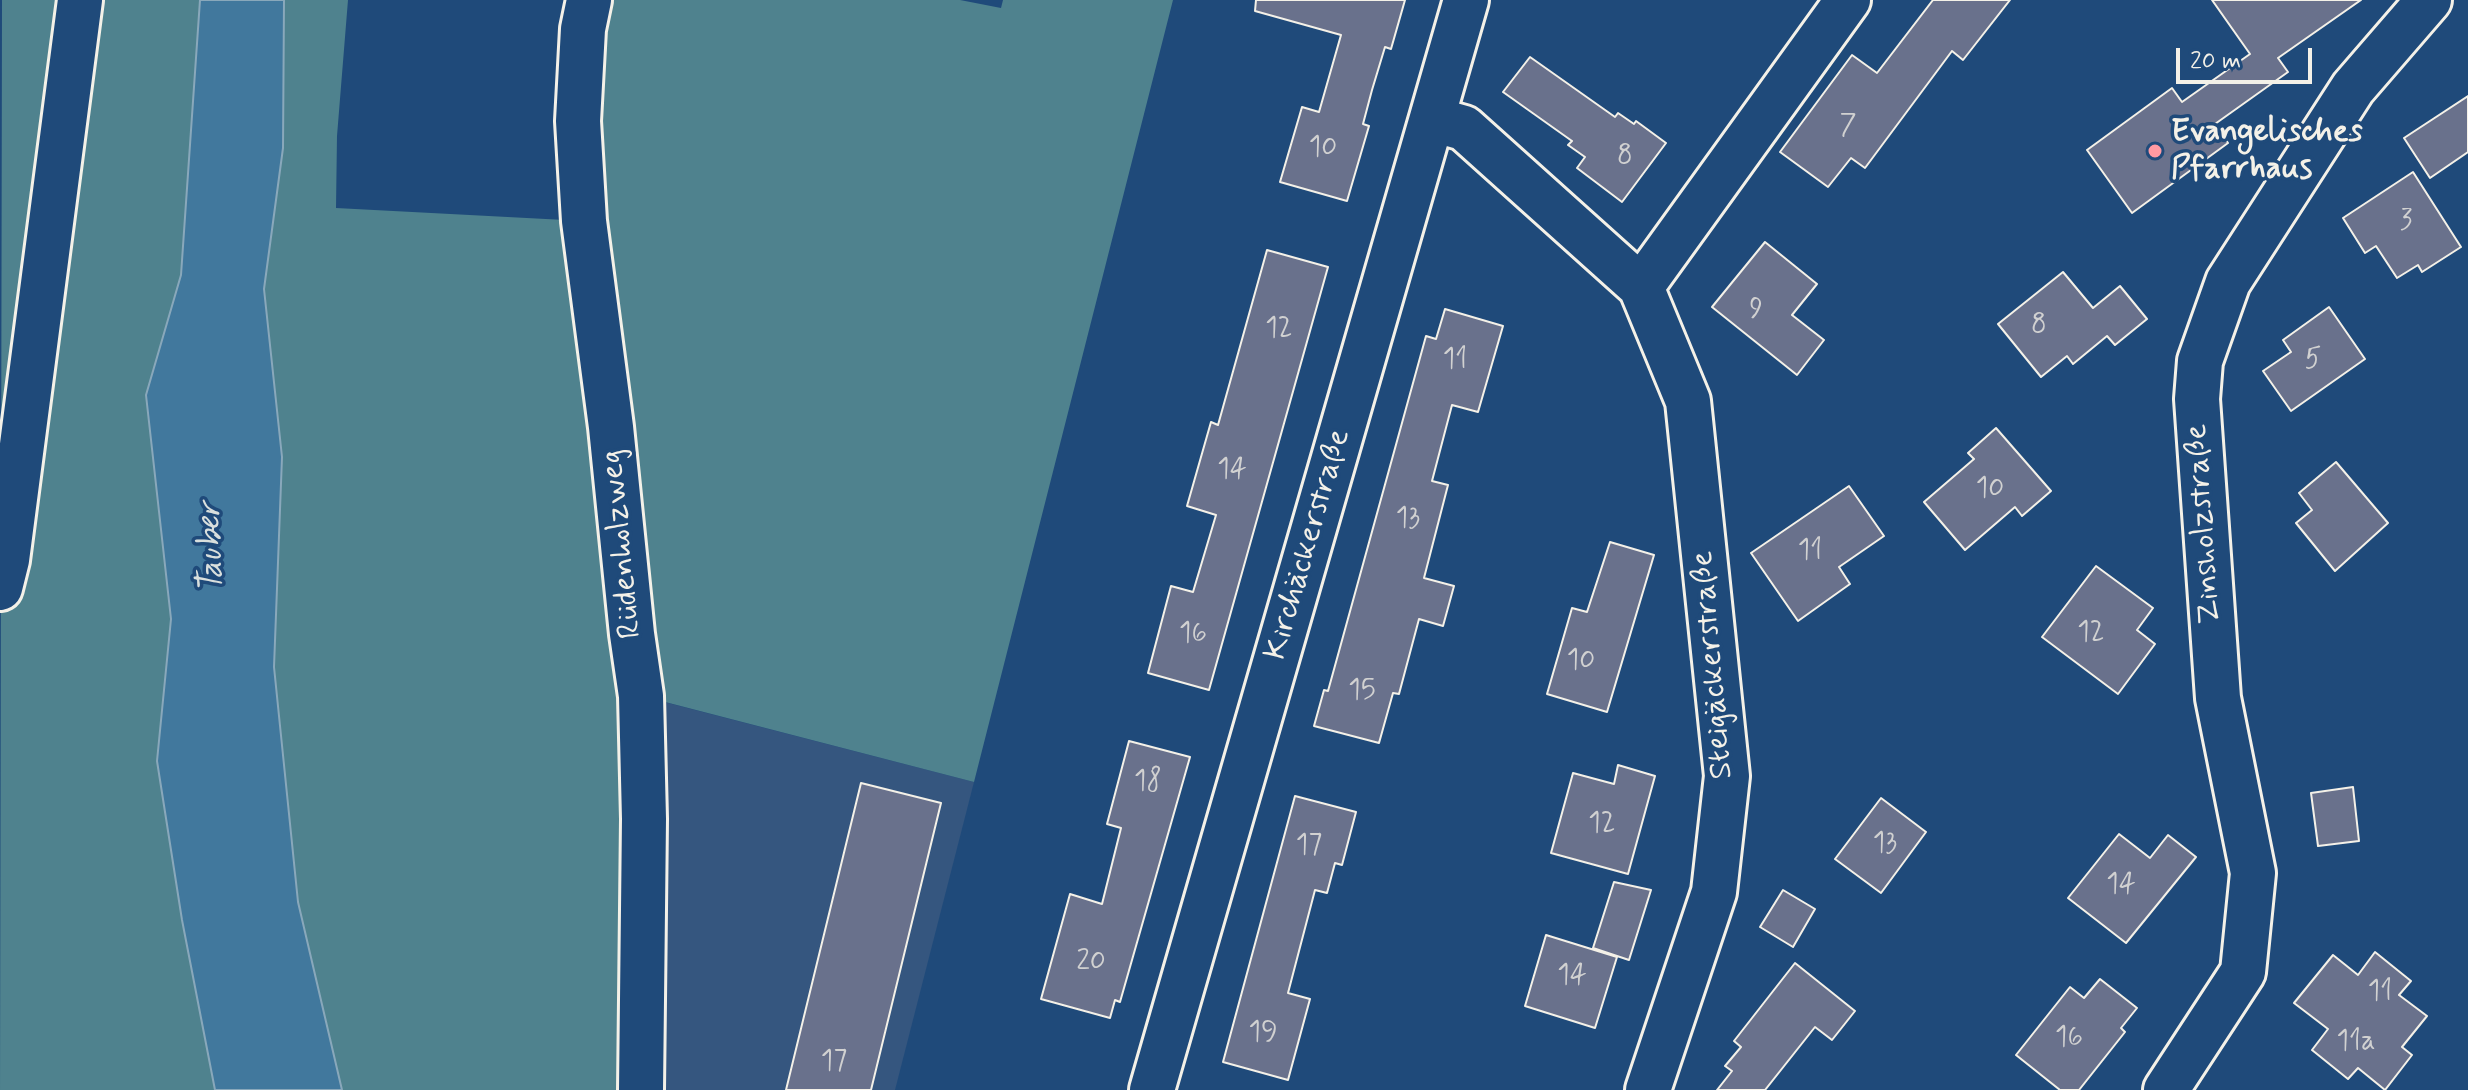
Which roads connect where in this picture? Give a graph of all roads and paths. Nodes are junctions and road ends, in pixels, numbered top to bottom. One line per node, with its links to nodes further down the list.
1 (80, 0): 8 (street)
2 (589, 0): 9 (street, Rüdenholzweg)
3 (1466, 0): 6 (street, Kirchäckerstraße)
4 (1848, 0): 7 (street)
5 (2429, 0): 12 (street, Zinsholzstraße)
6 (1432, 119): 7 (street, Steigäckerstraße); 10 (street, Kirchäckerstraße)
7 (1641, 287): 11 (street, Steigäckerstraße)
8 (0, 588)
9 (641, 1090)
10 (1152, 1090)
11 (1648, 1090)
12 (2166, 1090)

